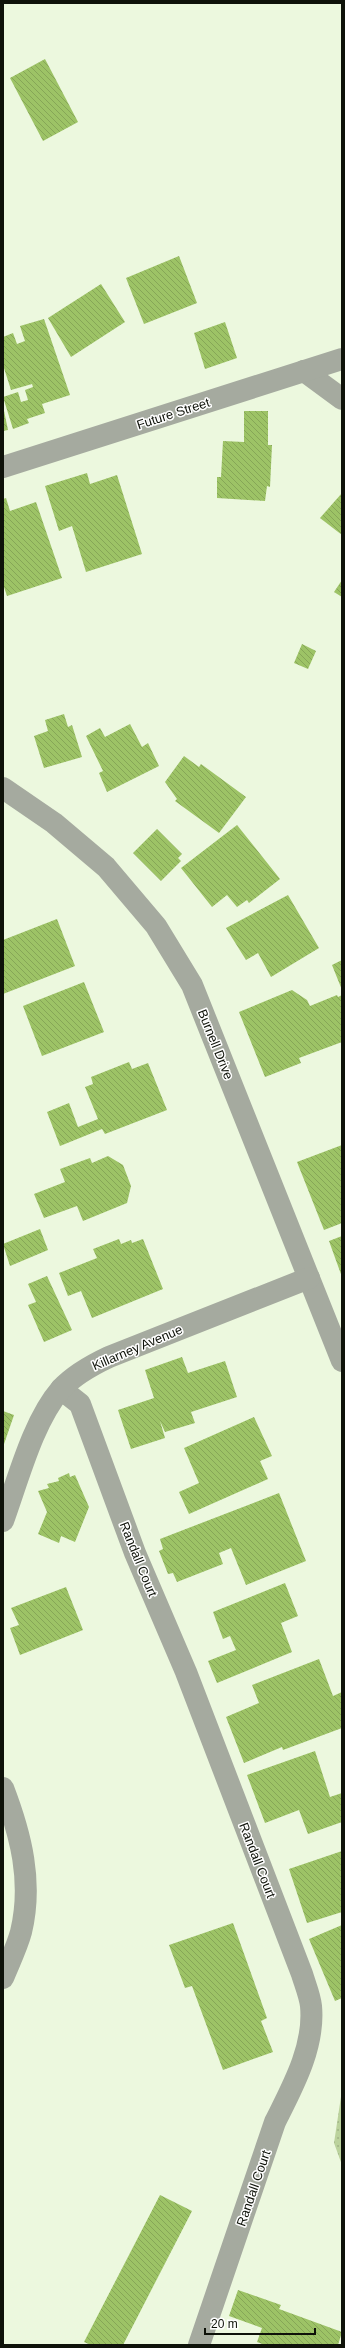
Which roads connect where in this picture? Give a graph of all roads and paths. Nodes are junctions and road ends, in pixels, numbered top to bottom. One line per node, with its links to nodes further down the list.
1 (342, 359): 2 (street, Future Street)
2 (304, 371): 3 (street); 4 (street, Future Street)
3 (342, 400)
4 (3, 467)
5 (3, 788): 6 (street, Burnell Drive)
6 (309, 1278): 7 (street, Burnell Drive); 8 (street, Killarney Avenue)
7 (342, 1361)
8 (61, 1389): 9 (street, Killarney Avenue); 12 (street, Randall Court)
9 (3, 1521)
10 (3, 1788): 11 (street)
11 (3, 1978)
12 (198, 2345)

